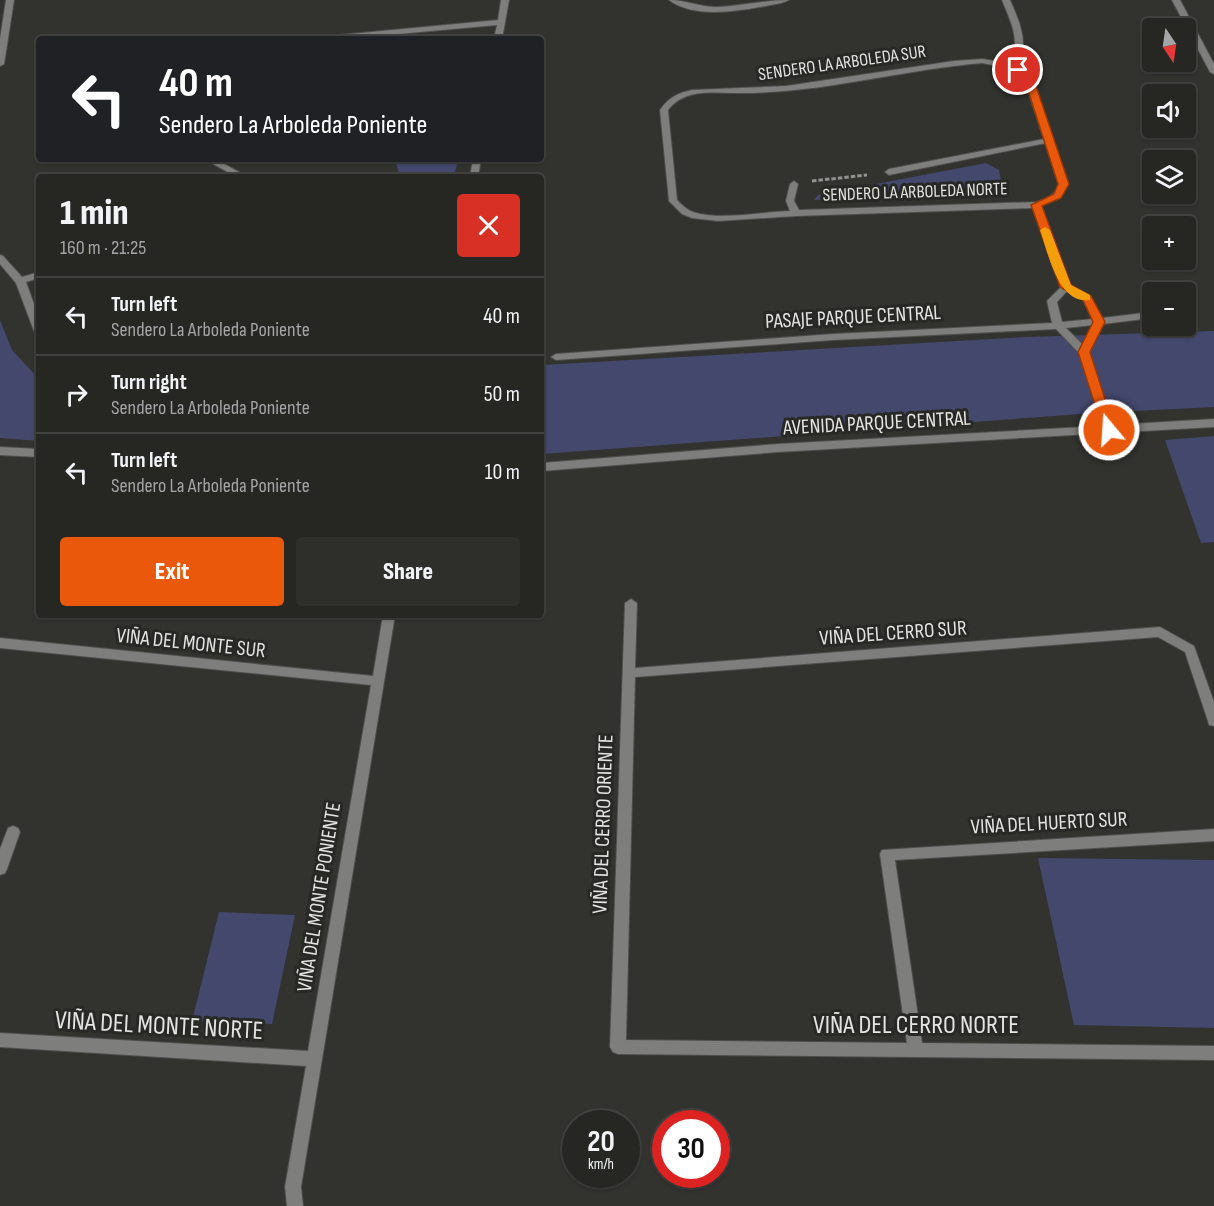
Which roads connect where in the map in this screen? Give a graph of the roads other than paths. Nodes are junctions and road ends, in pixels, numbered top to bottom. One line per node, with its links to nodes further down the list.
1 (10, 0): 10 (street)
2 (505, 0): 7 (street)
3 (673, 0): 4 (street)
4 (785, 0)
5 (1006, 0): 11 (street)
6 (1176, 0): 12 (street)
7 (501, 22): 8 (street); 9 (street)
8 (350, 36)
9 (499, 36)
10 (0, 64)
11 (1010, 66): 13 (street); 19 (street, SENDERO LA ARBOLEDA SUR)
12 (1214, 72)
13 (1050, 140): 15 (street); 18 (street)
14 (214, 162): 16 (street)
15 (889, 172)
16 (238, 174)
17 (794, 184): 20 (street, SENDERO LA ARBOLEDA NORTE)
18 (1036, 205): 20 (street, SENDERO LA ARBOLEDA NORTE); 24 (street)
19 (685, 212): 20 (street, SENDERO LA ARBOLEDA NORTE)
20 (796, 213)
21 (0, 258): 23 (street)
22 (36, 275): 23 (street)
23 (21, 281): 27 (street)
24 (1066, 287): 26 (street); 28 (street)
25 (1142, 316): 26 (street, PASAJE PARQUE CENTRAL)
26 (1099, 322): 28 (street, PASAJE PARQUE CENTRAL); 29 (street)
27 (36, 323)
28 (1058, 326): 29 (street); 30 (street, PASAJE PARQUE CENTRAL)
29 (1084, 352): 32 (street)
30 (556, 357)
31 (1214, 423): 32 (street, AVENIDA PARQUE CENTRAL)
32 (1109, 430): 35 (street, AVENIDA PARQUE CENTRAL)
33 (0, 452): 34 (street)
34 (36, 453)
35 (544, 467)
36 (631, 603): 39 (street, VIÑA DEL CERRO ORIENTE)
37 (388, 618): 40 (street, VIÑA DEL MONTE PONIENTE)
38 (0, 643): 40 (street, VIÑA DEL MONTE SUR)
39 (629, 674): 41 (street, VIÑA DEL CERRO SUR); 46 (street, VIÑA DEL CERRO ORIENTE)
40 (378, 681): 49 (street, VIÑA DEL MONTE PONIENTE)
41 (1214, 721)
42 (13, 832): 44 (street)
43 (1214, 835): 47 (street, VIÑA DEL HUERTO SUR)
44 (0, 868)
45 (0, 1040): 49 (street, VIÑA DEL MONTE NORTE)
46 (618, 1047): 47 (street, VIÑA DEL CERRO NORTE)
47 (915, 1048): 48 (street, VIÑA DEL CERRO NORTE)
48 (1214, 1053)
49 (315, 1059): 50 (street, VIÑA DEL MONTE PONIENTE)
50 (293, 1187): 51 (street, VIÑA DEL MONTE PONIENTE); 52 (street, VIÑA DEL MONTE PONIENTE)
51 (285, 1206)
52 (295, 1206)

